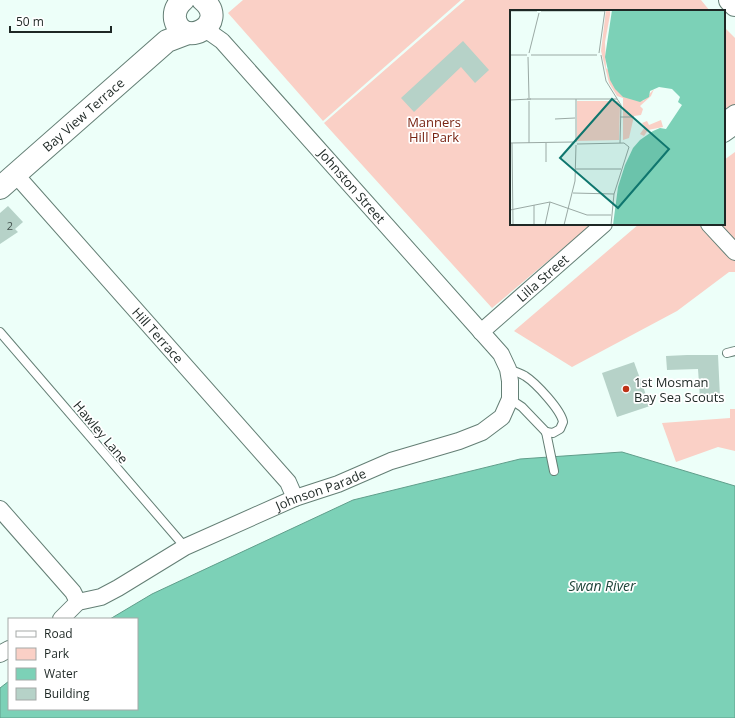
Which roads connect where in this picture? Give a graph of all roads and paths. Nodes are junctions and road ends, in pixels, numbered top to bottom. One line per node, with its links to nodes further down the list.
1 (730, 0): 2 (street)
2 (735, 5)
3 (198, 14): 8 (street, Bay View Terrace); 13 (street, Johnston Street)
4 (735, 113): 5 (street)
5 (725, 120)
6 (735, 126): 7 (street)
7 (725, 133)
8 (8, 182): 18 (street, Hill Terrace)
9 (603, 225): 13 (street, Lilla Street)
10 (710, 225): 11 (street)
11 (735, 252)
12 (0, 332): 20 (lane, Hawley Lane)
13 (481, 332): 14 (street, Johnson Parade)
14 (508, 369): 15 (street, Johnson Parade); 16 (lane)
15 (510, 399): 16 (lane); 18 (street, Johnson Parade)
16 (546, 432): 17 (lane)
17 (554, 471)
18 (296, 498): 20 (street, Johnson Parade)
19 (3, 518): 21 (street)
20 (185, 547): 21 (street, Johnson Parade)
21 (78, 602): 22 (street)
22 (62, 618)

